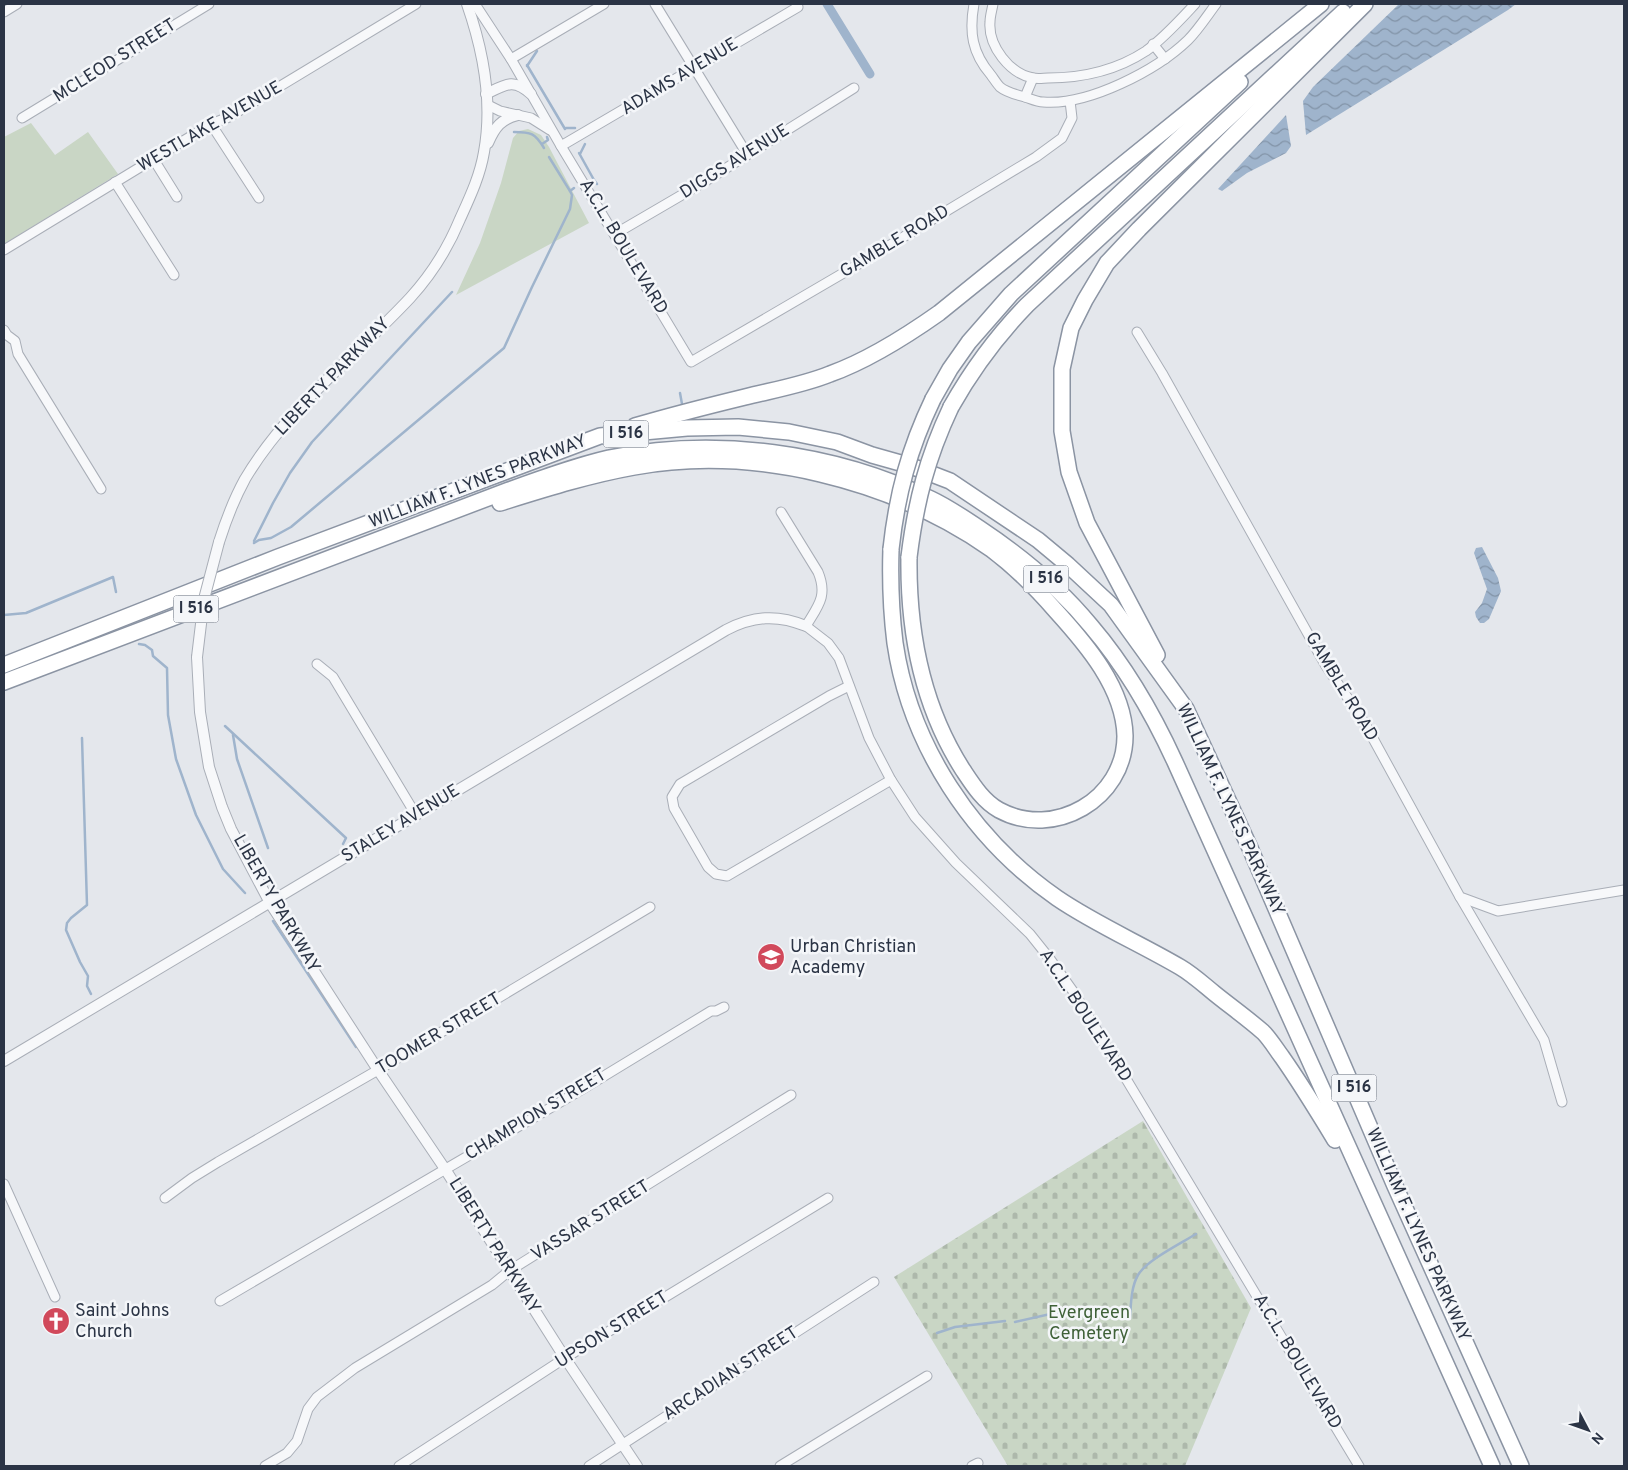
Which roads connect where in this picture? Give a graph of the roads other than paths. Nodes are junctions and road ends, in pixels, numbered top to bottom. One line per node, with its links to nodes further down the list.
1 (17, 4): 16 (street)
2 (209, 4): 29 (street, MCLEOD STREET)
3 (416, 4): 30 (street, WESTLAKE AVENUE)
4 (467, 4): 23 (street)
5 (475, 4): 18 (street, A.C.L. BOULEVARD)
6 (604, 4): 18 (street)
7 (655, 4): 20 (street)
8 (974, 4): 25 (street)
9 (993, 4): 21 (street)
10 (1195, 4): 17 (street)
11 (1216, 4): 19 (street)
12 (1322, 4): 45 (highway); 70 (highway, bridge)
13 (1352, 4): 48 (highway, bridge)
14 (1365, 4): 54 (highway)
15 (798, 7): 20 (street, ADAMS AVENUE)
16 (4, 12)
17 (1153, 44): 19 (street); 21 (street)
18 (512, 59): 24 (street, A.C.L. BOULEVARD)
19 (1165, 59): 26 (street)
20 (695, 68): 32 (street, ADAMS AVENUE); 34 (street)
21 (1033, 78): 25 (street)
22 (854, 88): 34 (street, DIGGS AVENUE)
23 (486, 94): 24 (street); 27 (street)
24 (531, 94): 31 (street, A.C.L. BOULEVARD)
25 (1025, 97): 26 (street)
26 (1070, 101): 44 (street, GAMBLE ROAD)
27 (488, 105): 28 (street, A.C.L. BOULEVARD); 33 (street, LIBERTY PARKWAY)
28 (518, 115): 31 (street, A.C.L. BOULEVARD); 33 (street)
29 (22, 118)
30 (211, 124): 35 (street, WESTLAKE AVENUE); 38 (street)
31 (554, 133): 32 (street, A.C.L. BOULEVARD)
32 (562, 146): 39 (street, A.C.L. BOULEVARD)
33 (485, 148): 59 (street, LIBERTY PARKWAY, bridge)
34 (747, 154): 39 (street, DIGGS AVENUE)
35 (154, 160): 36 (street, WESTLAKE AVENUE); 37 (street)
36 (116, 182): 40 (street, WESTLAKE AVENUE); 41 (street)
37 (177, 197)
38 (259, 198)
39 (615, 234): 44 (street, A.C.L. BOULEVARD)
40 (4, 250)
41 (174, 275)
42 (4, 330): 46 (street)
43 (1137, 332): 58 (street, GAMBLE ROAD)
44 (691, 362)
45 (600, 436): 50 (highway, WILLIAM F. LYNES PARKWAY / I 516); 54 (highway, WILLIAM F. LYNES PARKWAY / I 516)
46 (101, 489)
47 (781, 512): 49 (street)
48 (388, 536): 52 (highway, WILLIAM F. LYNES PARKWAY / I 516); 70 (highway, WILLIAM F. LYNES PARKWAY / I 516)
49 (806, 626): 53 (street, A.C.L. BOULEVARD); 56 (street, STALEY AVENUE)
50 (4, 664)
51 (317, 664): 56 (street)
52 (4, 682)
53 (849, 686): 55 (street, A.C.L. BOULEVARD); 55 (street)
54 (1186, 709): 85 (highway, WILLIAM F. LYNES PARKWAY / I 516)
55 (891, 780): 83 (street, A.C.L. BOULEVARD)
56 (416, 815): 59 (street, STALEY AVENUE)
57 (1624, 890): 58 (street)
58 (1460, 898): 65 (street, GAMBLE ROAD)
59 (270, 903): 62 (street, STALEY AVENUE); 63 (street, LIBERTY PARKWAY)
60 (650, 907): 63 (street, TOOMER STREET)
61 (724, 1007): 66 (street, CHAMPION STREET)
62 (4, 1061)
63 (378, 1070): 66 (street, LIBERTY PARKWAY); 68 (street, TOOMER STREET)
64 (791, 1095): 71 (street, VASSAR STREET)
65 (1562, 1102)
66 (445, 1169): 71 (street, LIBERTY PARKWAY); 74 (street, CHAMPION STREET)
67 (4, 1184): 73 (street)
68 (165, 1198)
69 (828, 1198): 75 (street, UPSON STREET)
70 (1370, 1199): 84 (highway, WILLIAM F. LYNES PARKWAY / I 516)
71 (510, 1271): 75 (street, LIBERTY PARKWAY); 78 (street, VASSAR STREET)
72 (874, 1282): 77 (street, ARCADIAN STREET)
73 (55, 1297)
74 (220, 1301)
75 (565, 1358): 77 (street, LIBERTY PARKWAY); 79 (street, UPSON STREET)
76 (927, 1376): 82 (street)
77 (623, 1444): 80 (street, ARCADIAN STREET); 81 (street, LIBERTY PARKWAY)
78 (265, 1466)
79 (399, 1466)
80 (589, 1466)
81 (637, 1466)
82 (780, 1466)
83 (1359, 1466)
84 (1492, 1466)
85 (1521, 1466)

